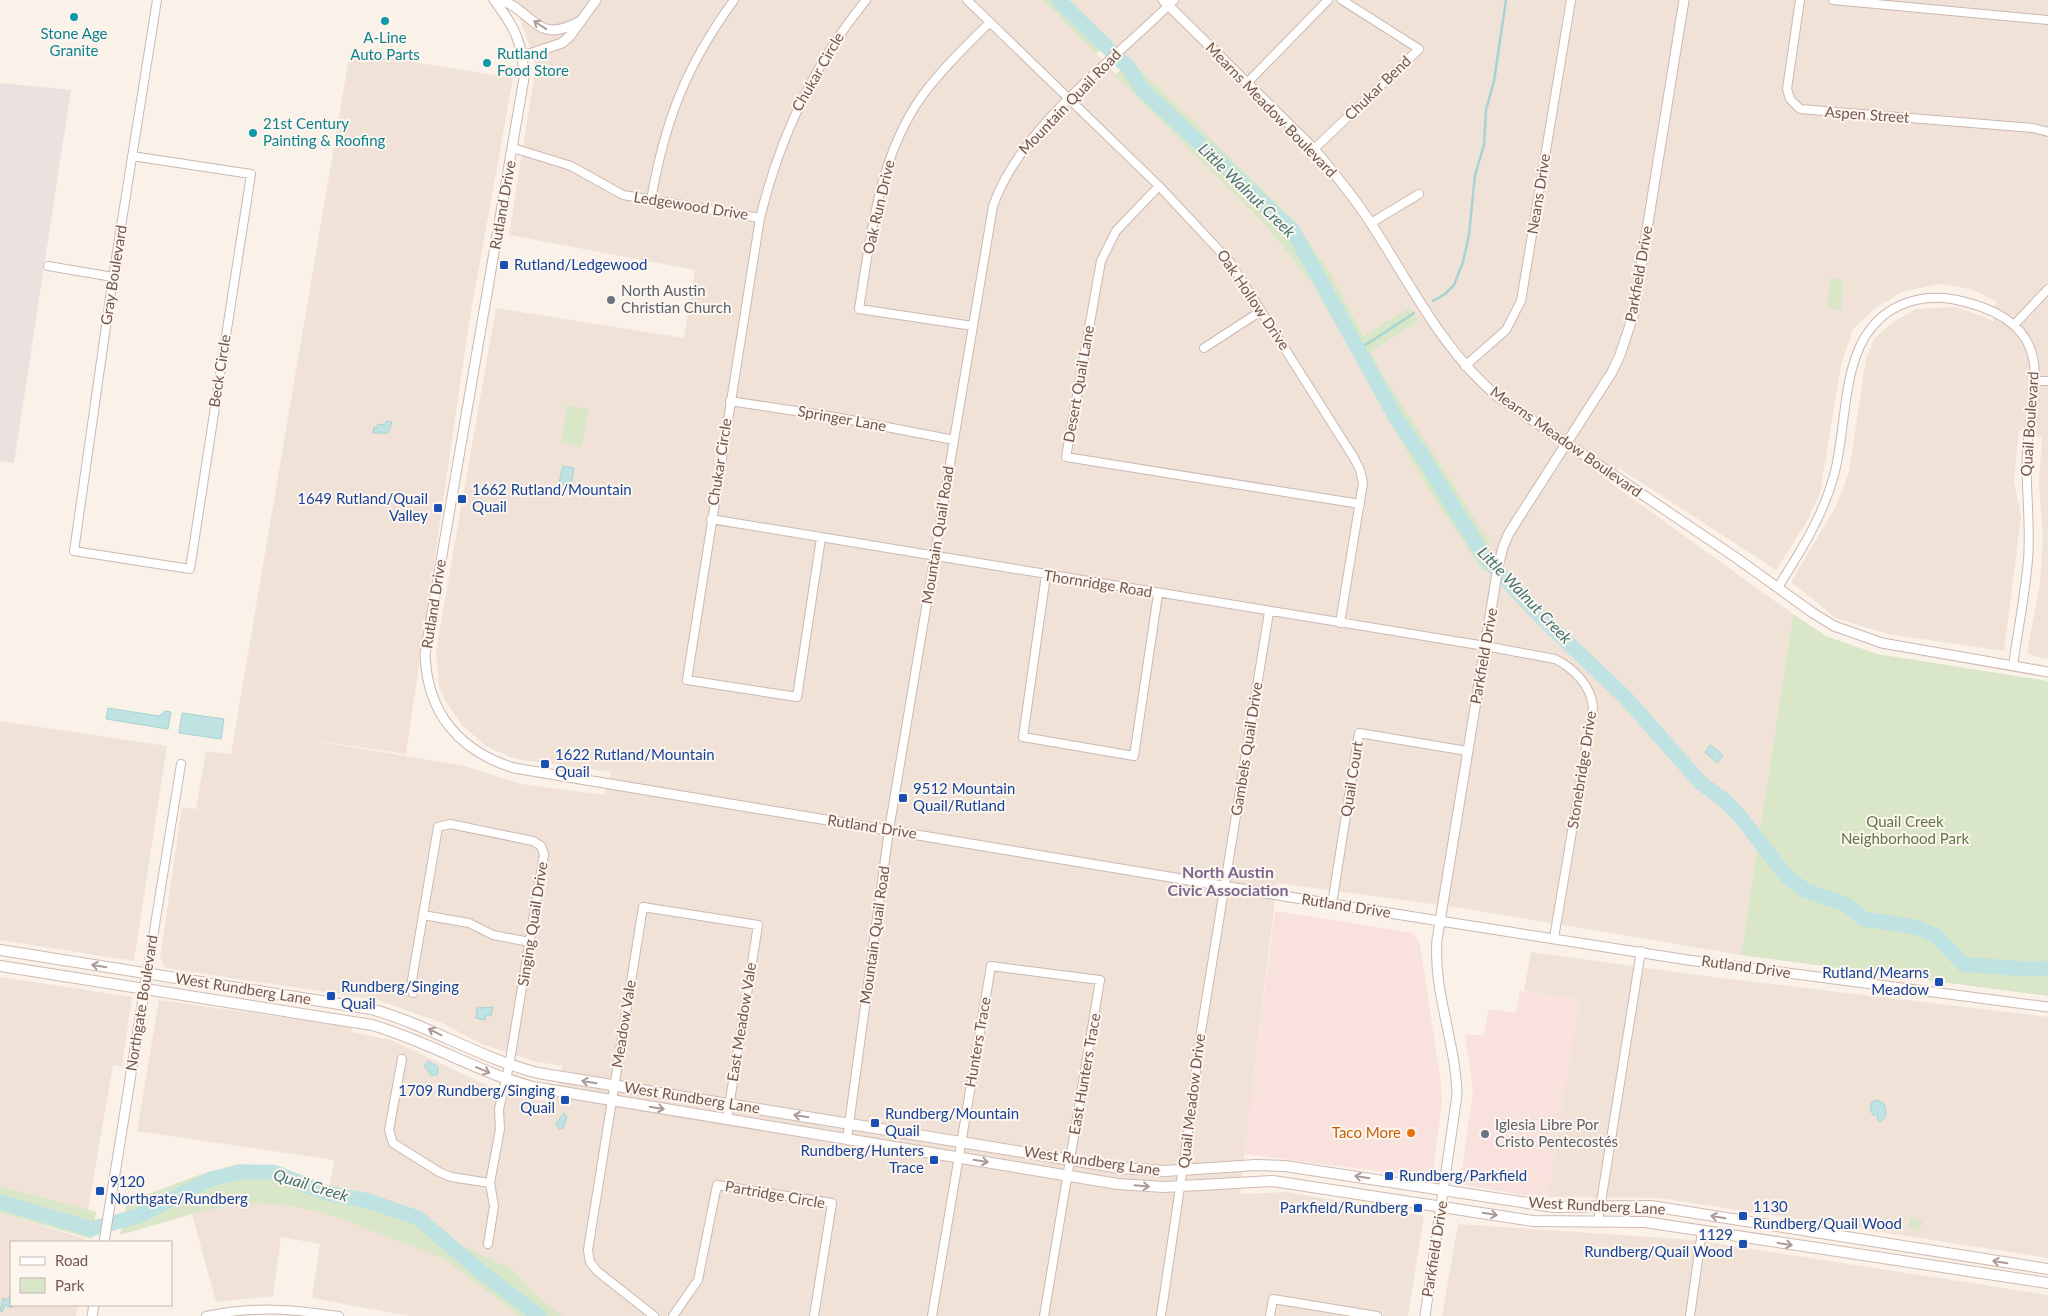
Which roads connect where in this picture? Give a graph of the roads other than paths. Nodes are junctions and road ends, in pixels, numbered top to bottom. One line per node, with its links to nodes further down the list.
1 (157, 0): 24 (street, Gray Boulevard)
2 (494, 0): 18 (street, Rutland Drive)
3 (502, 0): 16 (street, one-way to 3)
4 (596, 0): 16 (street)
5 (734, 0): 27 (street)
6 (866, 0): 28 (street, Chukar Circle)
7 (967, 0): 17 (street, Oak Hollow Drive)
8 (1328, 0): 19 (street)
9 (1342, 0): 23 (street, Chukar Bend)
10 (1570, 0): 37 (street, Neans Drive)
11 (1684, 0): 42 (street, Parkfield Drive)
12 (1800, 0): 21 (street, Aspen Street)
13 (1833, 0): 15 (street)
14 (1168, 2): 19 (street, Mearns Meadow Boulevard); 20 (street, Mountain Quail Road)
15 (2048, 20)
16 (582, 21): 18 (street)
17 (989, 23): 20 (street, Oak Hollow Drive); 35 (street, Oak Run Drive)
18 (523, 56): 22 (street, Rutland Drive)
19 (1247, 83): 23 (street, Mearns Meadow Boulevard)
20 (1069, 100): 25 (street, Oak Hollow Drive); 35 (street, Mountain Quail Road)
21 (2048, 132)
22 (513, 148): 27 (street, Ledgewood Drive); 58 (street, Rutland Drive)
23 (1314, 149): 29 (street, Mearns Meadow Boulevard)
24 (132, 156): 31 (street, Gray Boulevard); 46 (street, Beck Circle)
25 (1158, 186): 33 (street, Oak Hollow Drive); 43 (street, Desert Quail Lane)
26 (1419, 194): 29 (street)
27 (651, 200): 28 (street, Ledgewood Drive)
28 (760, 218): 40 (street, Chukar Circle)
29 (1371, 223): 37 (street, Mearns Meadow Boulevard)
30 (48, 266): 31 (street)
31 (113, 277): 46 (street, Gray Boulevard)
32 (2048, 289): 34 (street)
33 (1261, 311): 36 (street); 43 (street, Oak Hollow Drive)
34 (2014, 325): 38 (street, Quail Boulevard); 49 (street, Quail Boulevard)
35 (973, 326): 41 (street, Mountain Quail Road)
36 (1204, 348)
37 (1465, 366): 42 (street, Mearns Meadow Boulevard)
38 (2035, 381): 39 (street); 54 (street, Quail Boulevard)
39 (2048, 381)
40 (730, 401): 41 (street, Springer Lane); 44 (street, Chukar Circle)
41 (954, 440): 47 (street, Mountain Quail Road)
42 (1566, 442): 49 (street, Mearns Meadow Boulevard); 53 (street, Parkfield Drive)
43 (1360, 504): 52 (street, Oak Hollow Drive)
44 (711, 519): 45 (street, Thornridge Road); 45 (street, Chukar Circle)
45 (821, 538): 47 (street, Thornridge Road)
46 (74, 551)
47 (934, 557): 48 (street, Thornridge Road); 58 (street, Mountain Quail Road)
48 (1046, 575): 50 (street, Thornridge Road); 50 (street)
49 (1778, 587): 54 (street, Mearns Meadow Boulevard)
50 (1158, 594): 51 (street, Thornridge Road)
51 (1270, 612): 52 (street, Thornridge Road); 59 (street, Gambels Quail Drive)
52 (1340, 623): 53 (street, Thornridge Road)
53 (1485, 646): 56 (street, Parkfield Drive); 64 (street, Stonebridge Drive)
54 (2013, 665): 55 (street, Mearns Meadow Boulevard)
55 (2048, 672)
56 (1467, 752): 60 (street, Quail Court); 62 (street, Parkfield Drive)
57 (180, 764): 69 (street, Northgate Boulevard)
58 (889, 830): 59 (street, Rutland Drive); 83 (street, Mountain Quail Road)
59 (1224, 885): 60 (street, Rutland Drive); 89 (street, Quail Meadow Drive)
60 (1332, 904): 62 (street, Rutland Drive)
61 (423, 915): 65 (street); 65 (street, Singing Quail Drive); 72 (street, Singing Quail Drive)
62 (1440, 921): 64 (street, Rutland Drive); 94 (street, Parkfield Drive)
63 (758, 925): 79 (street, Meadow Vale); 81 (street, East Meadow Vale)
64 (1554, 938): 67 (street, Rutland Drive)
65 (530, 942): 77 (street, Singing Quail Drive)
66 (0, 950): 69 (main road, West Rundberg Lane, one-way to 66)
67 (1641, 951): 74 (street, Rutland Drive); 96 (street)
68 (0, 966): 71 (main road, West Rundberg Lane)
69 (147, 974): 71 (street, Northgate Boulevard); 73 (main road, West Rundberg Lane)
70 (1100, 980): 85 (street, Hunters Trace); 87 (street, East Hunters Trace)
71 (145, 988): 75 (main road, West Rundberg Lane); 99 (street, Northgate Boulevard)
72 (413, 992)
73 (350, 1006): 75 (main road); 77 (main road, West Rundberg Lane, one-way to 73)
74 (2048, 1007)
75 (348, 1020): 78 (main road, West Rundberg Lane, one-way to 78)
76 (402, 1059): 91 (street)
77 (510, 1066): 78 (street, Singing Quail Drive); 79 (main road, West Rundberg Lane, one-way to 77)
78 (506, 1080): 80 (main road, West Rundberg Lane); 91 (street, Singing Quail Drive)
79 (614, 1086): 80 (street, Meadow Vale); 81 (main road, West Rundberg Lane)
80 (612, 1101): 82 (main road, West Rundberg Lane, one-way to 82); 107 (street, Meadow Vale)
81 (729, 1104): 82 (street, East Meadow Vale); 83 (main road, West Rundberg Lane, one-way to 81)
82 (726, 1119): 84 (main road, West Rundberg Lane)
83 (849, 1124): 84 (street, Mountain Quail Road); 85 (main road, West Rundberg Lane)
84 (847, 1139): 86 (main road, West Rundberg Lane)
85 (961, 1142): 86 (street, Hunters Trace); 87 (main road, West Rundberg Lane)
86 (959, 1158): 90 (main road, West Rundberg Lane, one-way to 90); 110 (street, Hunters Trace)
87 (1070, 1160): 89 (main road, West Rundberg Lane); 90 (street, East Hunters Trace)
88 (1298, 1168): 89 (main road, West Rundberg Lane); 92 (main road); 94 (main road, West Rundberg Lane, one-way to 88)
89 (1183, 1171): 93 (street, Quail Meadow Drive)
90 (1068, 1175): 93 (main road, West Rundberg Lane, one-way to 93); 111 (street, East Hunters Trace)
91 (490, 1183): 101 (street, Singing Quail Drive)
92 (1296, 1184): 93 (main road, West Rundberg Lane); 95 (main road, West Rundberg Lane)
93 (1181, 1186): 112 (street, Quail Meadow Drive)
94 (1444, 1191): 95 (street, Parkfield Drive); 96 (main road, West Rundberg Lane)
95 (1442, 1206): 97 (main road, West Rundberg Lane, one-way to 97); 115 (street, Parkfield Drive)
96 (1600, 1206): 97 (street); 100 (main road, West Rundberg Lane, one-way to 96)
97 (1598, 1221): 98 (main road, West Rundberg Lane)
98 (1702, 1231): 102 (main road, West Rundberg Lane, one-way to 102); 116 (street)
99 (104, 1239)
100 (1883, 1243): 102 (main road); 103 (main road, West Rundberg Lane, one-way to 100)
101 (488, 1244)
102 (1880, 1258): 104 (main road, West Rundberg Lane)
103 (2048, 1269)
104 (2048, 1283)
105 (206, 1316): 106 (street)
106 (339, 1316)
107 (654, 1316)
108 (674, 1316): 109 (street, Partridge Circle)
109 (814, 1316)
110 (932, 1316)
111 (1044, 1316)
112 (1161, 1316)
113 (1270, 1316): 114 (street)
114 (1377, 1316)
115 (1424, 1316)
116 (1690, 1316)

